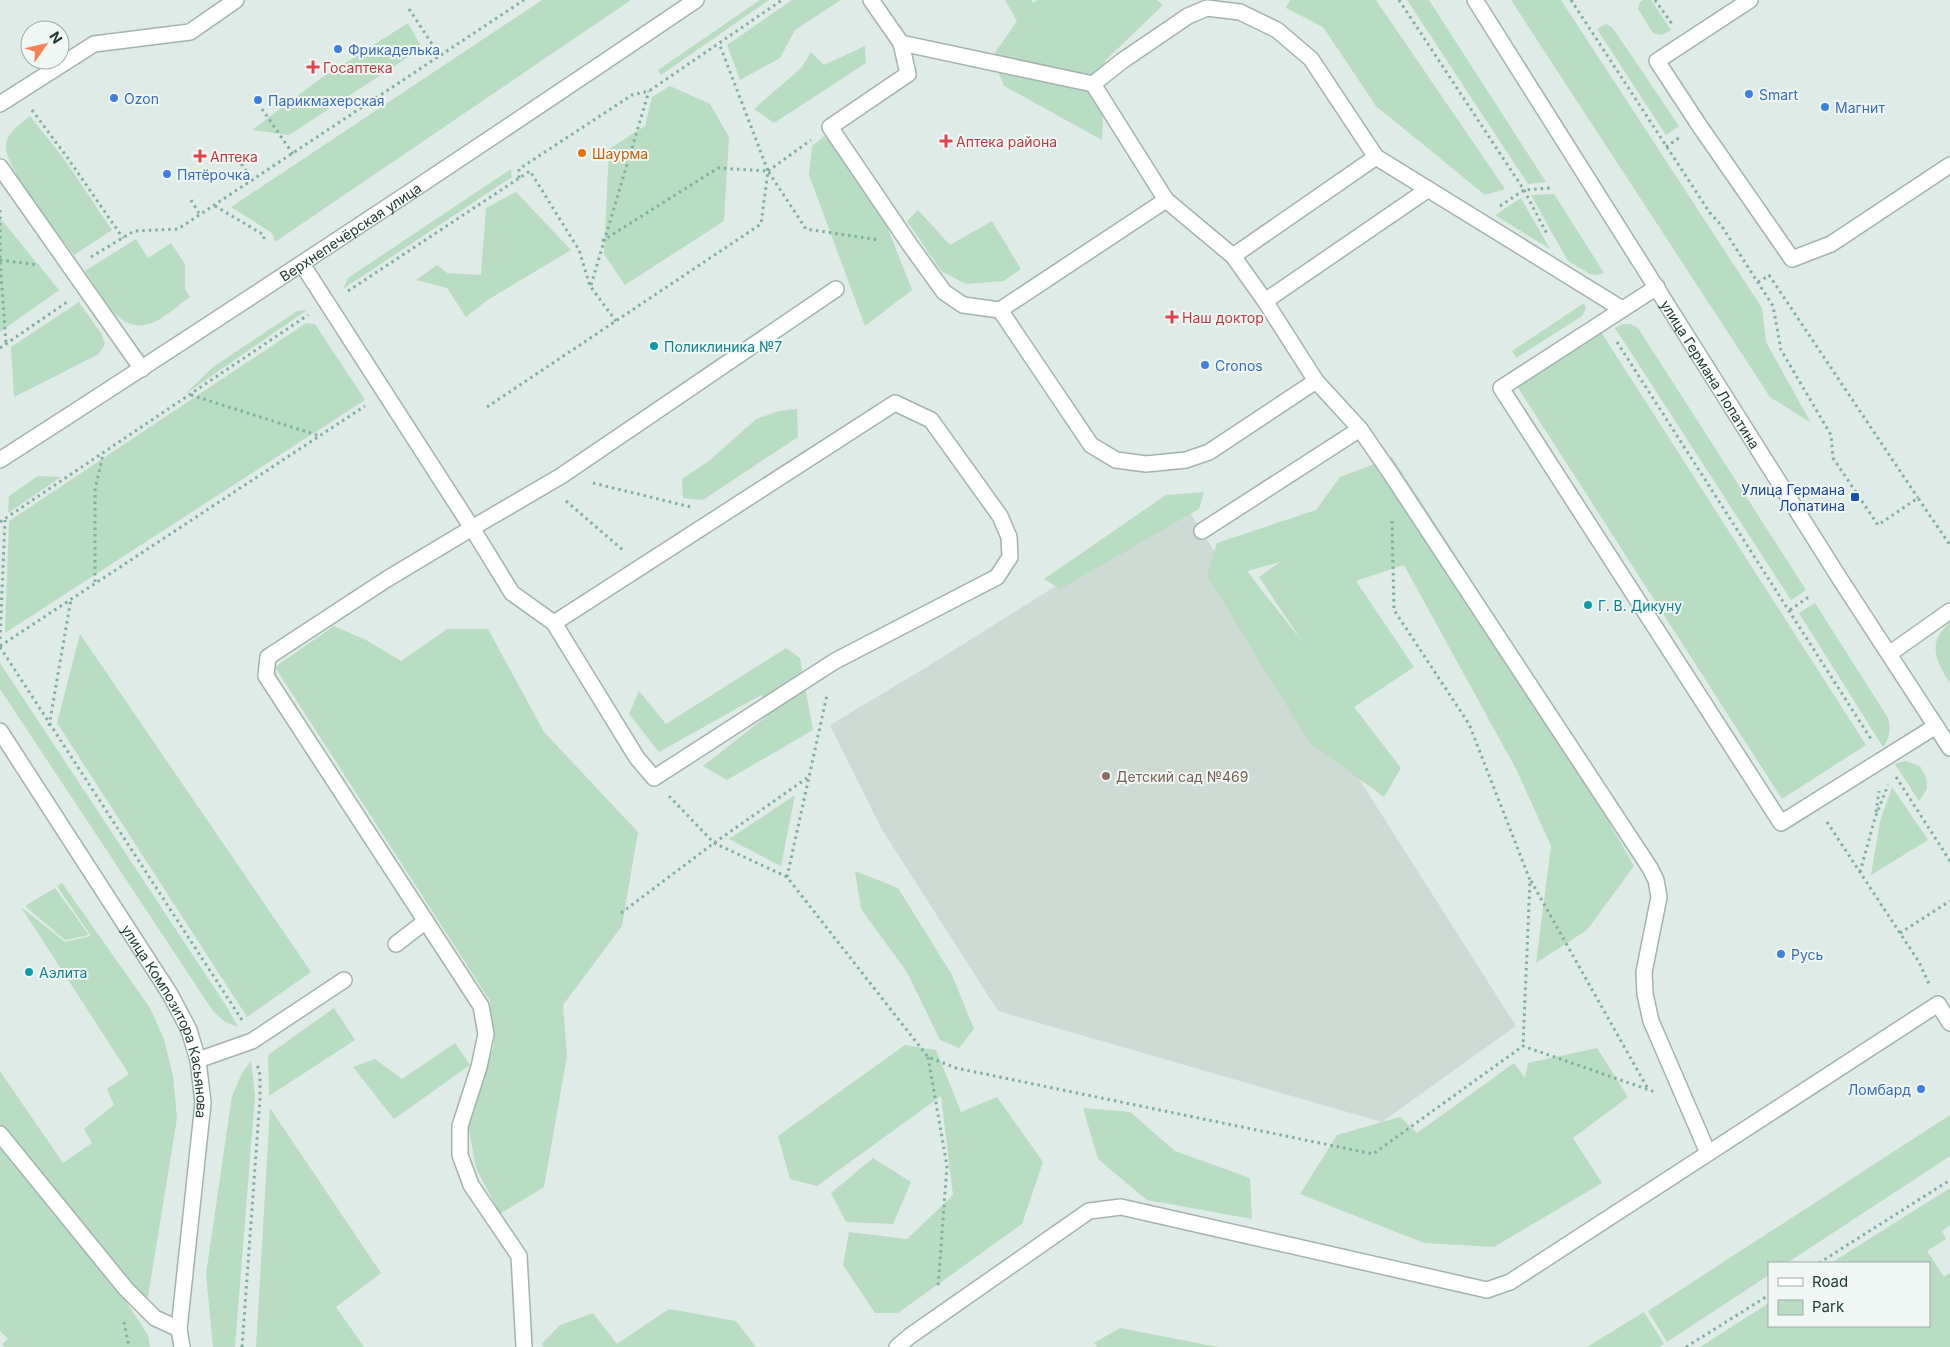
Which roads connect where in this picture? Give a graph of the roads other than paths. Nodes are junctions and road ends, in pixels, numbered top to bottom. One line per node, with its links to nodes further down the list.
1 (236, 0): 8 (street)
2 (696, 0): 15 (street, Верхнепечёрская улица)
3 (871, 0): 6 (street)
4 (1475, 0): 16 (street, улица Германа Лопатина)
5 (1750, 0): 10 (street)
6 (901, 43): 7 (street); 20 (street)
7 (1093, 84): 9 (street); 13 (street)
8 (0, 104)
9 (1376, 157): 12 (street); 14 (street)
10 (1950, 165)
11 (0, 168): 21 (street)
12 (1427, 190): 18 (street); 19 (street)
13 (1166, 200): 14 (street); 20 (street)
14 (1233, 256): 18 (street)
15 (302, 264): 21 (street, Верхнепечёрская улица); 25 (street)
16 (1657, 287): 19 (street); 29 (street, улица Германа Лопатина)
17 (836, 289): 25 (street)
18 (1265, 301): 22 (street)
19 (1622, 309): 30 (street)
20 (1000, 310): 22 (street)
21 (142, 369): 24 (street, Верхнепечёрская улица)
22 (1316, 381): 23 (street)
23 (1360, 429): 26 (street); 39 (street)
24 (0, 460)
25 (472, 528): 28 (street); 33 (street)
26 (1202, 532)
27 (1950, 611): 29 (street)
28 (554, 623): 28 (street)
29 (1889, 654): 30 (street, улица Германа Лопатина)
30 (1936, 726): 32 (street, улица Германа Лопатина)
31 (1, 734): 37 (street, улица Композитора Касьянова)
32 (1950, 748)
33 (426, 921): 34 (street); 42 (street)
34 (396, 944)
35 (344, 980): 37 (street)
36 (1950, 1023): 39 (street)
37 (198, 1060): 40 (street, улица Композитора Касьянова)
38 (0, 1134): 40 (street)
39 (1708, 1152): 43 (street)
40 (179, 1329): 41 (street, улица Композитора Касьянова)
41 (182, 1347)
42 (524, 1347)
43 (897, 1347)

